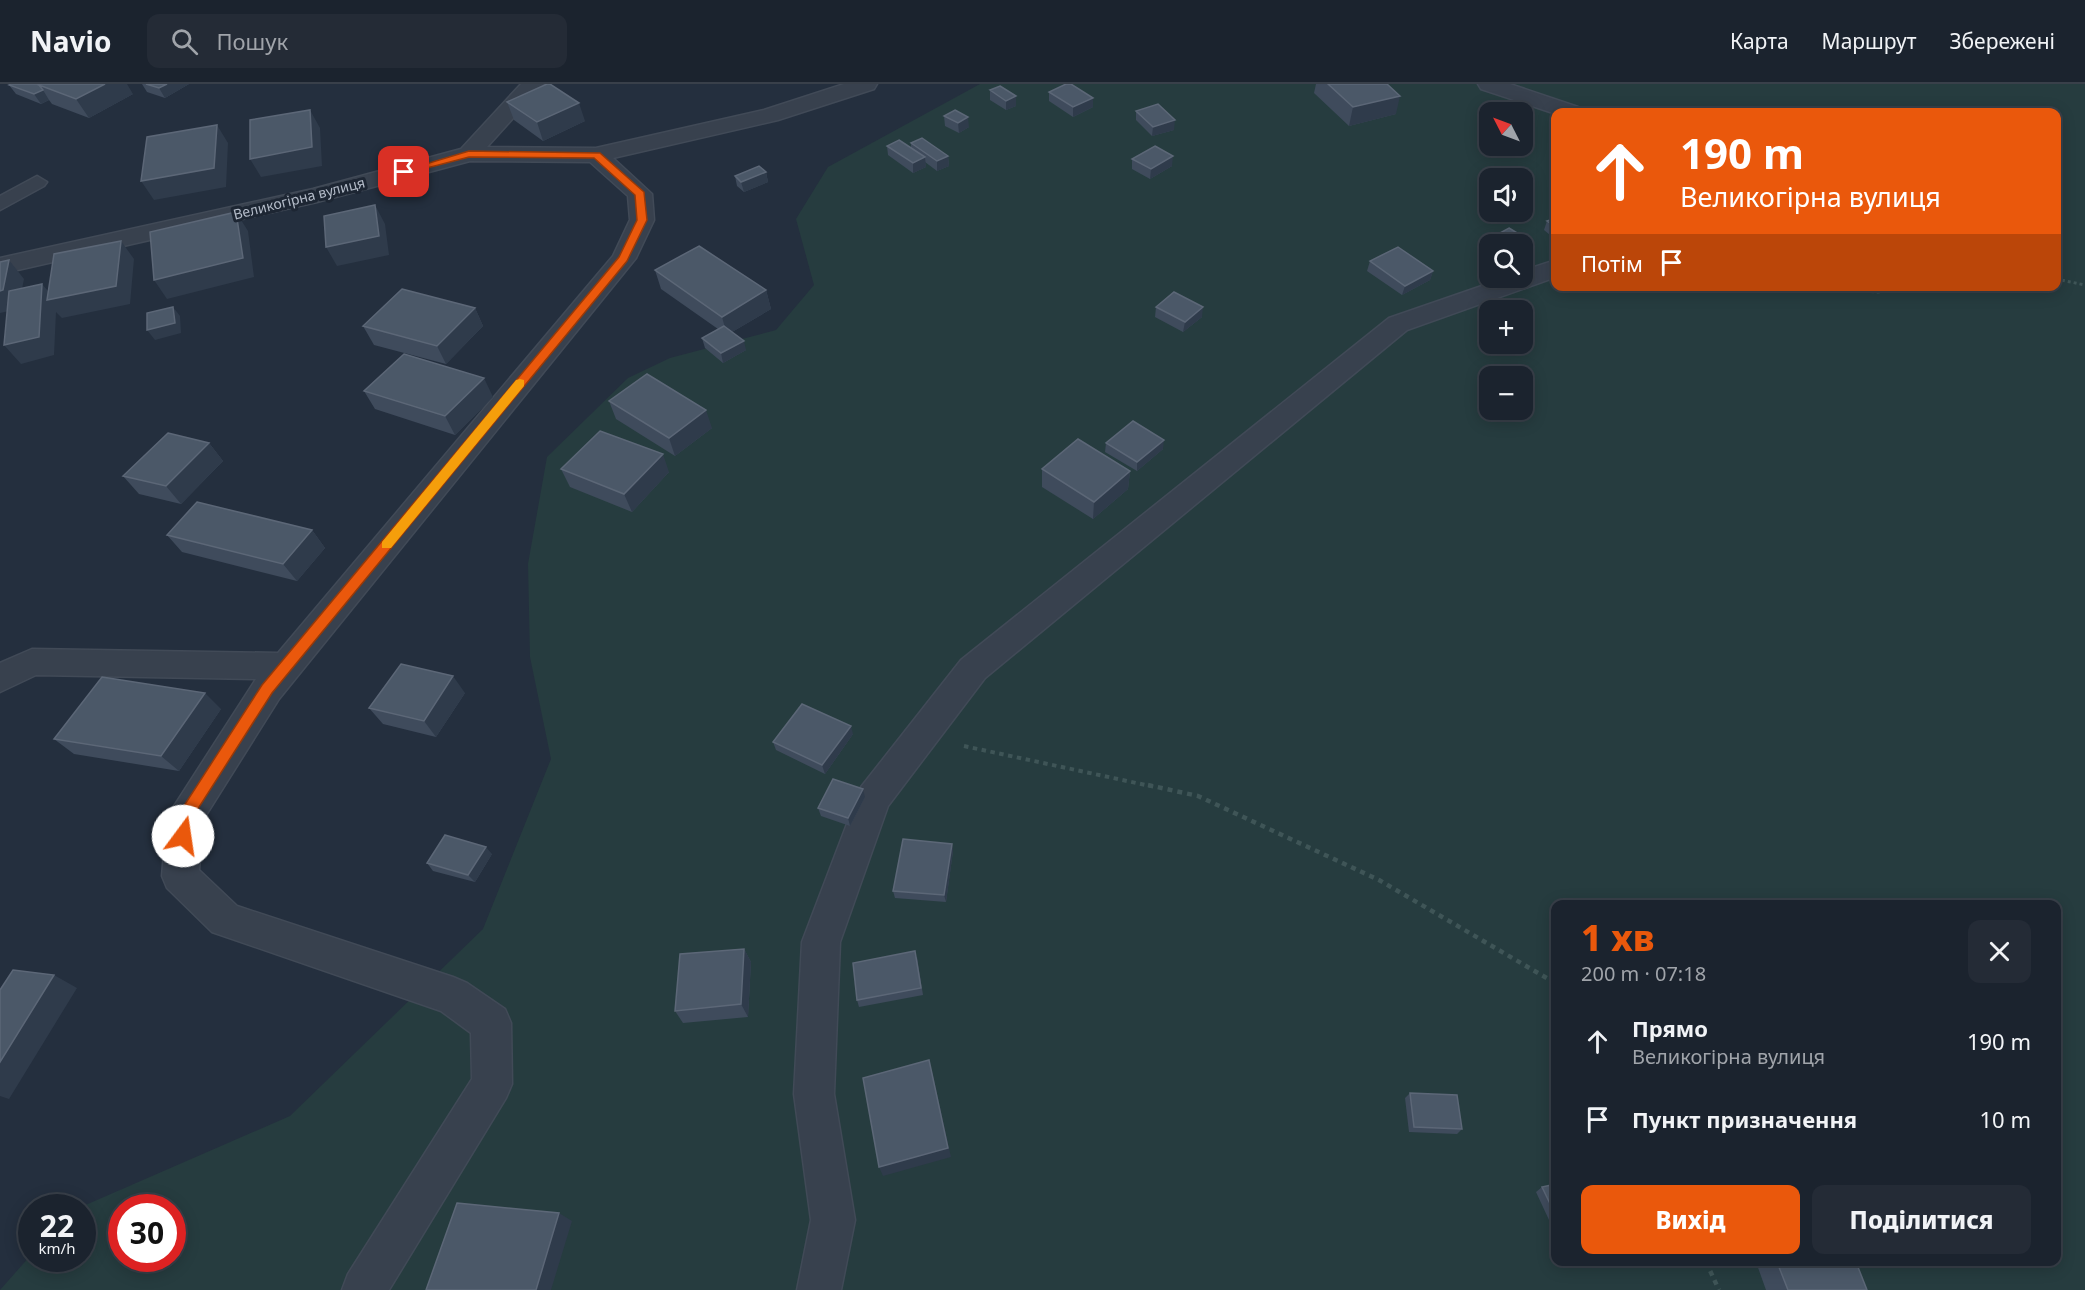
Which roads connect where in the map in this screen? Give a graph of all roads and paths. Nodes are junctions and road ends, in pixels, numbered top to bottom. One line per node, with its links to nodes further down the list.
1 (533, 84): 5 (street)
2 (866, 84): 6 (street, Великогірна вулиця)
3 (1490, 84): 4 (street)
4 (1559, 108)
5 (469, 154): 6 (street, Великогірна вулиця); 9 (street, Великогірна вулиця)
6 (596, 155): 15 (street)
7 (37, 182): 8 (lane)
8 (0, 204)
9 (0, 266)
10 (1551, 270): 17 (street)
11 (2061, 280): 12 (path)
12 (2085, 285)
13 (1864, 291): 14 (path)
14 (1886, 291)
15 (286, 666): 16 (street); 20 (street)
16 (0, 679)
17 (921, 736): 18 (path); 21 (street)
18 (1551, 982)
19 (1708, 1266): 22 (path)
20 (364, 1290)
21 (819, 1290)
22 (1719, 1290)

